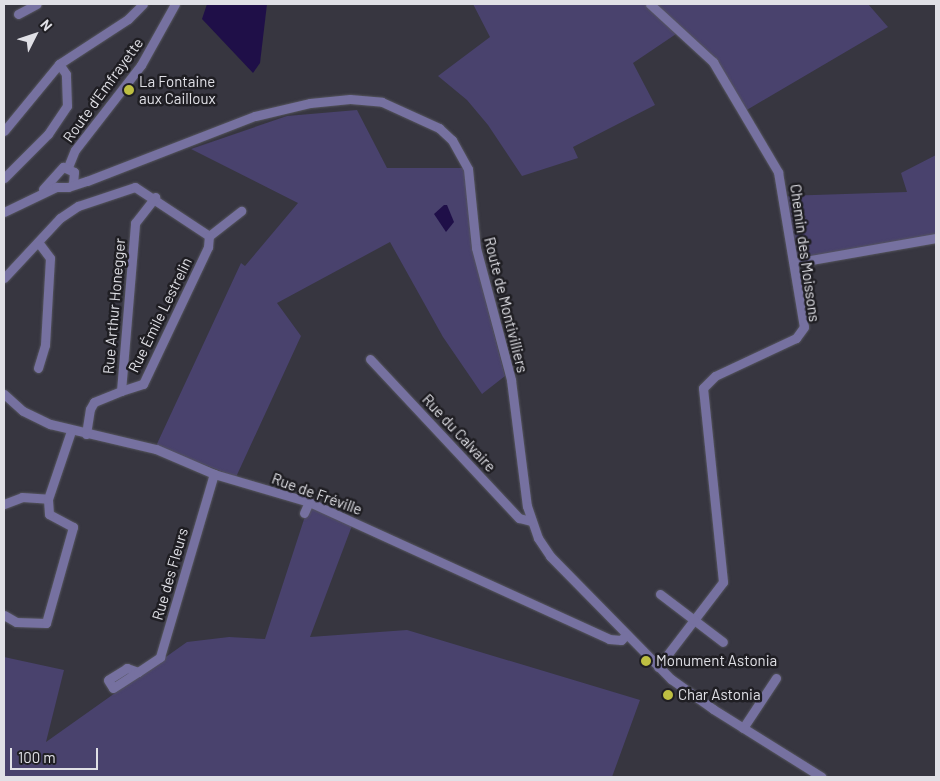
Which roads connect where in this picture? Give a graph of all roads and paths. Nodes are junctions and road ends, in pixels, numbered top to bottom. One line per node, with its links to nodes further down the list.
1 (37, 4): 5 (street)
2 (143, 4): 6 (street)
3 (175, 4): 8 (street, Route d'Emfrayette)
4 (650, 4): 21 (street, Chemin des Moissons)
5 (18, 14)
6 (59, 64): 7 (street); 11 (street)
7 (4, 131)
8 (72, 170): 9 (street, Route de Montivilliers); 10 (street); 12 (street)
9 (101, 176): 12 (street, Route de Montivilliers); 34 (street, Route de Montivilliers)
10 (55, 177): 13 (street); 15 (street)
11 (4, 178)
12 (73, 184): 13 (street, Route de Montivilliers)
13 (61, 186): 15 (street, Route de Montivilliers)
14 (155, 197): 18 (street); 20 (street); 25 (street, Rue Arthur Honegger)
15 (29, 200): 17 (street)
16 (241, 211): 18 (street)
17 (4, 212)
18 (209, 236): 25 (street, Rue Émile Lestrelin)
19 (936, 238): 21 (street)
20 (38, 242): 22 (street); 24 (street)
21 (794, 263): 37 (street, Chemin des Moissons)
22 (4, 278)
23 (370, 358): 34 (street, Rue du Calvaire)
24 (38, 368)
25 (121, 391): 28 (street, Rue Arthur Honegger)
26 (4, 394): 27 (street, Rue de Fréville)
27 (71, 430): 28 (street, Rue de Fréville); 30 (street)
28 (86, 434): 29 (street, Rue de Fréville)
29 (214, 474): 31 (street, Rue de Fréville); 41 (street, Rue des Fleurs)
30 (48, 499): 32 (street); 36 (street)
31 (309, 502): 33 (street); 38 (street, Rue de Fréville)
32 (4, 504)
33 (304, 513)
34 (531, 521): 38 (street, Route de Montivilliers)
35 (660, 594): 37 (street)
36 (4, 615)
37 (692, 622): 39 (street); 40 (street)
38 (624, 633): 40 (street, Route de Montivilliers)
39 (723, 642)
40 (658, 667): 43 (street, Route de Montivilliers)
41 (138, 672)
42 (776, 678): 43 (street)
43 (743, 728): 44 (street, Route de Montivilliers)
44 (822, 777)

